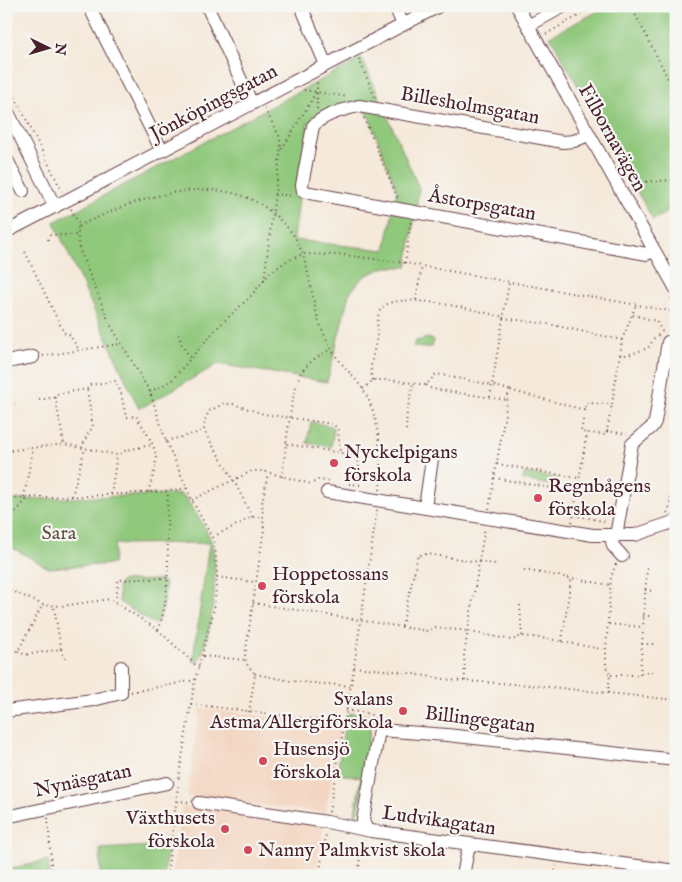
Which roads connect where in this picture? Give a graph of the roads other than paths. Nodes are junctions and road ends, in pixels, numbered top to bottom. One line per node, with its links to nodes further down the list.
1 (89, 6): 14 (street)
2 (207, 6): 11 (street)
3 (300, 6): 10 (street)
4 (395, 6): 8 (street)
5 (439, 6): 8 (street, Jönköpingsgatan)
6 (517, 6): 9 (street, Filbornavägen)
7 (565, 6): 9 (street)
8 (403, 25): 10 (street, Jönköpingsgatan)
9 (528, 26): 13 (street, Filbornavägen)
10 (322, 68): 11 (street, Jönköpingsgatan)
11 (256, 102): 14 (street, Jönköpingsgatan)
12 (6, 108): 18 (street)
13 (588, 135): 17 (street, Billesholmsgatan); 20 (street, Filbornavägen)
14 (162, 151): 18 (street, Jönköpingsgatan)
15 (6, 158): 16 (street)
16 (23, 190)
17 (303, 191): 20 (street, Åstorpsgatan)
18 (56, 207): 19 (street, Jönköpingsgatan)
19 (6, 232)
20 (653, 251): 21 (street, Filbornavägen)
21 (675, 288)
22 (664, 336): 29 (street)
23 (33, 358): 24 (street)
24 (6, 362)
25 (432, 459): 27 (street)
26 (330, 486): 27 (street)
27 (425, 507): 29 (street)
28 (670, 518): 29 (street)
29 (615, 531): 30 (street)
30 (622, 556)
31 (121, 667): 32 (street)
32 (6, 711)
33 (676, 760): 37 (street, Billingegatan)
34 (168, 783): 36 (street, Nynäsgatan)
35 (199, 804): 37 (street, Ludvikagatan)
36 (6, 817)
37 (366, 828): 38 (street, Ludvikagatan)
38 (468, 844): 39 (street, Ludvikagatan); 40 (street)
39 (676, 871)
40 (463, 876)

